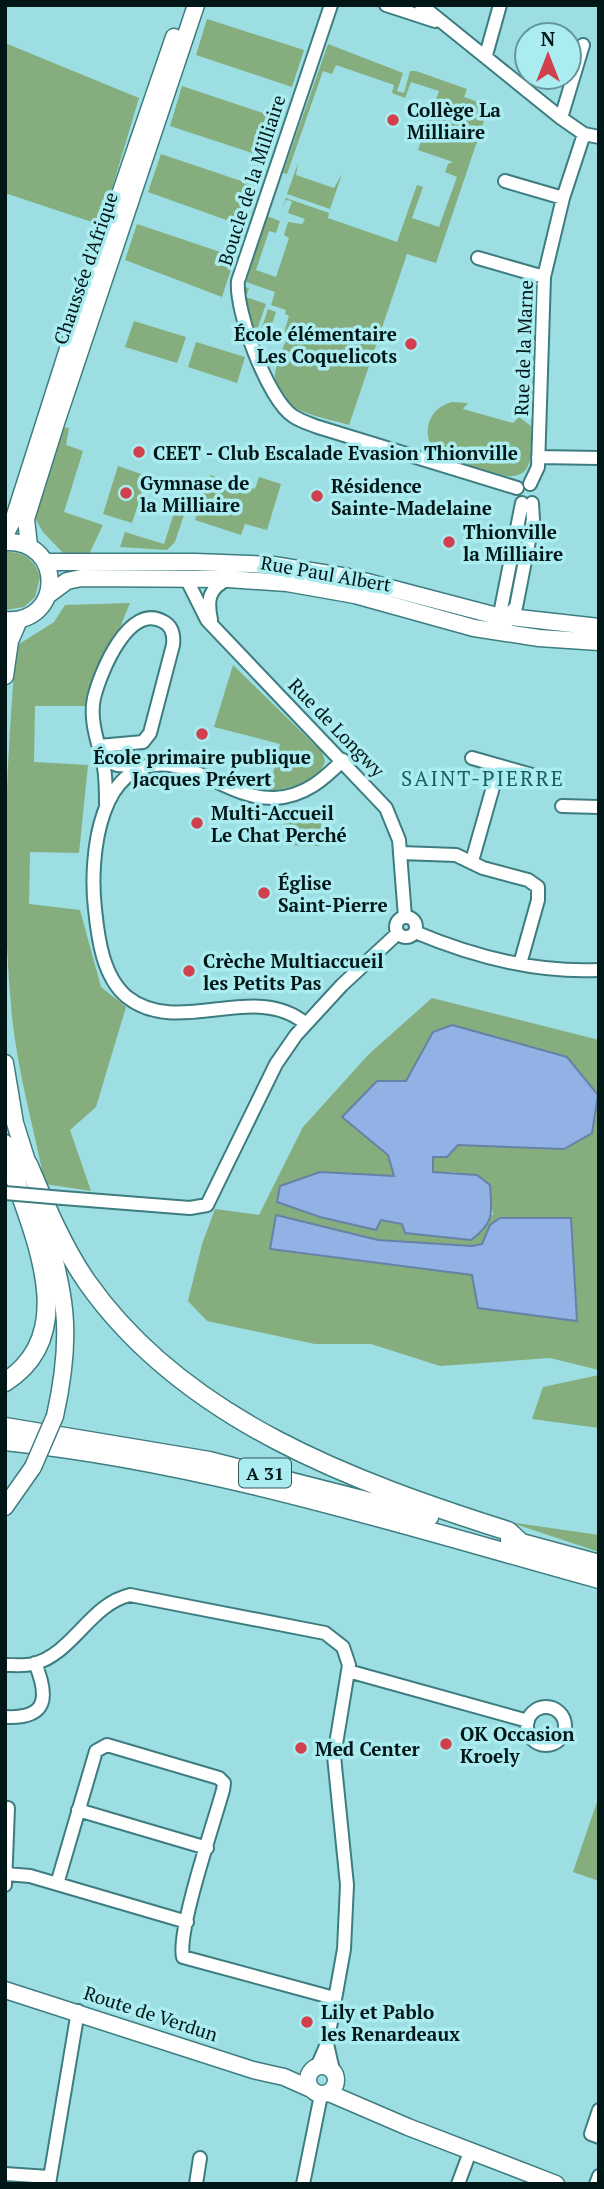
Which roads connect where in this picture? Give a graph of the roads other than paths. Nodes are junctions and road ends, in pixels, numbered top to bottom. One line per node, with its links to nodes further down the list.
1 (185, 5): 21 (main road, Chaussée d'Afrique)
2 (196, 5): 23 (main road, Chaussée d'Afrique)
3 (331, 5): 19 (street, Boucle de la Milliaire)
4 (386, 5): 7 (street)
5 (421, 5): 7 (street)
6 (500, 5): 8 (street)
7 (446, 24): 8 (street)
8 (486, 55): 10 (street)
9 (569, 91): 10 (street)
10 (561, 118): 11 (street)
11 (584, 134): 12 (street); 14 (street, Rue de la Marne)
12 (599, 137)
13 (505, 181): 14 (street)
14 (563, 198): 16 (street, Rue de la Marne)
15 (478, 258): 16 (street)
16 (544, 277): 17 (street, Rue de la Marne)
17 (538, 457): 18 (street); 19 (street, Rue de la Marne)
18 (599, 458)
19 (524, 486): 20 (street); 20 (street)
20 (527, 503): 28 (street)
21 (5, 535)
22 (5, 542): 23 (main road)
23 (29, 546): 24 (main road)
24 (45, 562): 27 (main road); 28 (main road, Rue Paul Albert)
25 (186, 578): 26 (main road, Rue Paul Albert); 27 (main road, Rue Paul Albert); 30 (street, Rue de Longwy)
26 (228, 579): 30 (street); 32 (main road, Rue Paul Albert)
27 (48, 594): 29 (main road, Rue Paul Albert)
28 (506, 617): 31 (main road, Rue Paul Albert); 32 (street); 33 (street)
29 (12, 620): 35 (main road)
30 (211, 624): 38 (street, Rue de Longwy)
31 (599, 627)
32 (489, 631): 33 (main road, Rue Paul Albert)
33 (514, 635): 34 (main road, Rue Paul Albert)
34 (599, 642)
35 (5, 676)
36 (101, 752): 36 (street); 40 (street); 42 (street)
37 (472, 758): 39 (street)
38 (343, 760): 40 (street); 45 (street, Rue de Longwy)
39 (499, 766): 41 (street); 46 (street)
40 (146, 767): 42 (street)
41 (532, 775)
42 (106, 804): 52 (street)
43 (562, 806): 44 (street)
44 (599, 807)
45 (401, 853): 46 (street); 47 (street, Rue de Longwy)
46 (472, 861): 50 (street)
47 (405, 917): 48 (street); 49 (street)
48 (415, 932): 49 (street); 50 (street)
49 (398, 933): 52 (street)
50 (520, 964): 51 (street)
51 (599, 970)
52 (306, 1024): 56 (street, bridge)
53 (5, 1063): 55 (main road)
54 (5, 1143): 55 (main road)
55 (20, 1166): 57 (highway); 60 (main road); 63 (highway)
56 (5, 1194)
57 (5, 1382)
58 (5, 1427): 63 (highway, A 31)
59 (5, 1441): 65 (highway, A 31)
60 (29, 1466): 61 (main road); 62 (main road)
61 (5, 1494)
62 (5, 1507)
63 (520, 1542): 64 (highway, A 31)
64 (599, 1564)
65 (599, 1579)
66 (35, 1663): 67 (street); 68 (street); 69 (street)
67 (5, 1665)
68 (348, 1671): 70 (street); 79 (street)
69 (5, 1717)
70 (528, 1721)
71 (8, 1808): 74 (street)
72 (78, 1810): 73 (street); 73 (street); 75 (street)
73 (207, 1848): 77 (street)
74 (6, 1874): 75 (street); 76 (street)
75 (57, 1884): 77 (street)
76 (5, 1885)
77 (187, 1922): 79 (street)
78 (5, 1990): 80 (main road, Route de Verdun)
79 (334, 1998): 81 (street)
80 (78, 2011): 81 (main road, Route de Verdun); 88 (street)
81 (323, 2081): 84 (main road, Route de Verdun); 90 (street)
82 (599, 2109): 83 (street)
83 (599, 2137)
84 (470, 2151): 91 (street); 92 (main road, Route de Verdun)
85 (200, 2158): 89 (street)
86 (5, 2174): 88 (street)
87 (599, 2176): 93 (street)
88 (49, 2180)
89 (196, 2184)
90 (303, 2184)
91 (458, 2184)
92 (556, 2184)
93 (596, 2184)

